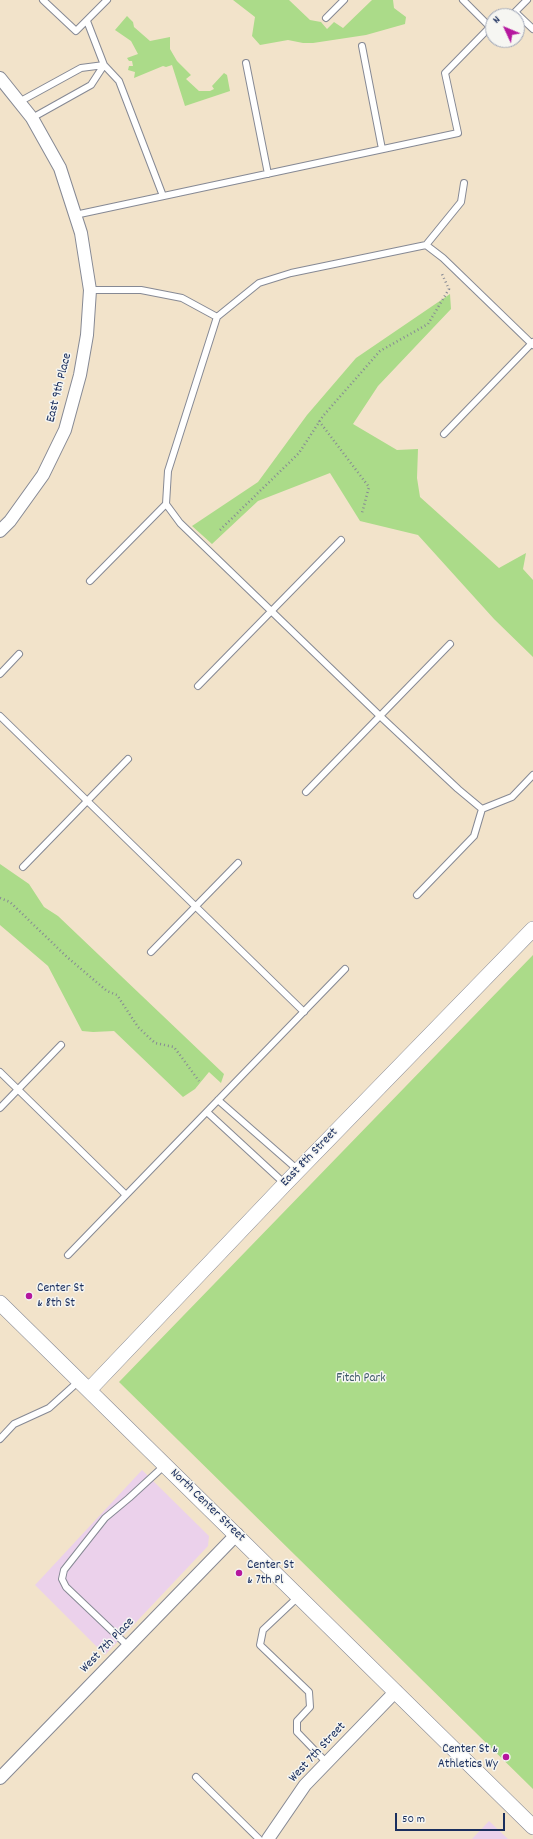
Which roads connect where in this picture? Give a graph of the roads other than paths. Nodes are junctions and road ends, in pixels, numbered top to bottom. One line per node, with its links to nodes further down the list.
1 (44, 0): 8 (lane)
2 (107, 0): 8 (lane)
3 (344, 0): 7 (lane)
4 (463, 0): 9 (lane)
5 (527, 0): 6 (lane)
6 (519, 8)
7 (326, 18)
8 (87, 20): 13 (lane)
9 (485, 20)
10 (485, 32): 17 (lane)
11 (362, 46): 17 (lane)
12 (246, 62): 18 (lane)
13 (104, 65): 15 (lane); 16 (lane); 20 (lane)
14 (0, 78): 15 (street, East 9th Place)
15 (19, 102): 16 (street, East 9th Place)
16 (32, 118): 21 (street, East 9th Place)
17 (382, 149): 18 (lane)
18 (268, 174): 20 (lane)
19 (464, 183): 22 (lane)
20 (163, 196): 21 (lane)
21 (75, 215): 23 (street, East 9th Place)
22 (426, 245): 24 (lane); 25 (lane)
23 (90, 290): 24 (lane); 28 (street, East 9th Place)
24 (217, 317): 27 (lane)
25 (533, 343): 26 (lane)
26 (444, 434)
27 (166, 504): 30 (lane); 31 (lane)
28 (0, 531)
29 (341, 540): 31 (lane)
30 (90, 581)
31 (272, 611): 35 (lane); 37 (lane)
32 (450, 644): 37 (lane)
33 (19, 654): 34 (lane)
34 (0, 674)
35 (198, 686)
36 (0, 716): 41 (lane)
37 (380, 716): 40 (lane); 42 (lane)
38 (128, 759): 41 (lane)
39 (533, 775): 42 (lane)
40 (306, 792)
41 (87, 801): 44 (lane); 46 (lane)
42 (482, 810): 45 (lane)
43 (238, 863): 46 (lane)
44 (23, 867)
45 (417, 895)
46 (195, 906): 48 (lane); 50 (lane)
47 (533, 929): 57 (street, East 8th Street)
48 (151, 952)
49 (345, 969): 50 (lane)
50 (304, 1012): 54 (lane)
51 (61, 1045): 53 (lane)
52 (0, 1072): 53 (lane)
53 (18, 1089): 55 (lane); 59 (lane)
54 (218, 1100): 56 (lane); 57 (lane)
55 (0, 1108)
56 (207, 1112): 58 (lane); 59 (lane)
57 (298, 1170): 58 (street, East 8th Street)
58 (284, 1184): 62 (street, East 8th Street)
59 (126, 1195): 60 (lane)
60 (68, 1255)
61 (0, 1303): 62 (street, North Center Street)
62 (84, 1386): 63 (lane); 64 (street, North Center Street)
63 (0, 1439)
64 (166, 1465): 65 (street, North Center Street); 67 (lane)
65 (236, 1534): 66 (street, North Center Street); 67 (street, West 7th Place)
66 (299, 1596): 68 (street, North Center Street); 69 (lane)
67 (128, 1646): 71 (street, West 7th Place)
68 (396, 1691): 69 (street, West 7th Street); 72 (street, North Center Street)
69 (326, 1762): 74 (street, West 7th Street)
70 (196, 1777): 73 (lane)
71 (0, 1778)
72 (533, 1827)
73 (260, 1839)
74 (268, 1839)

